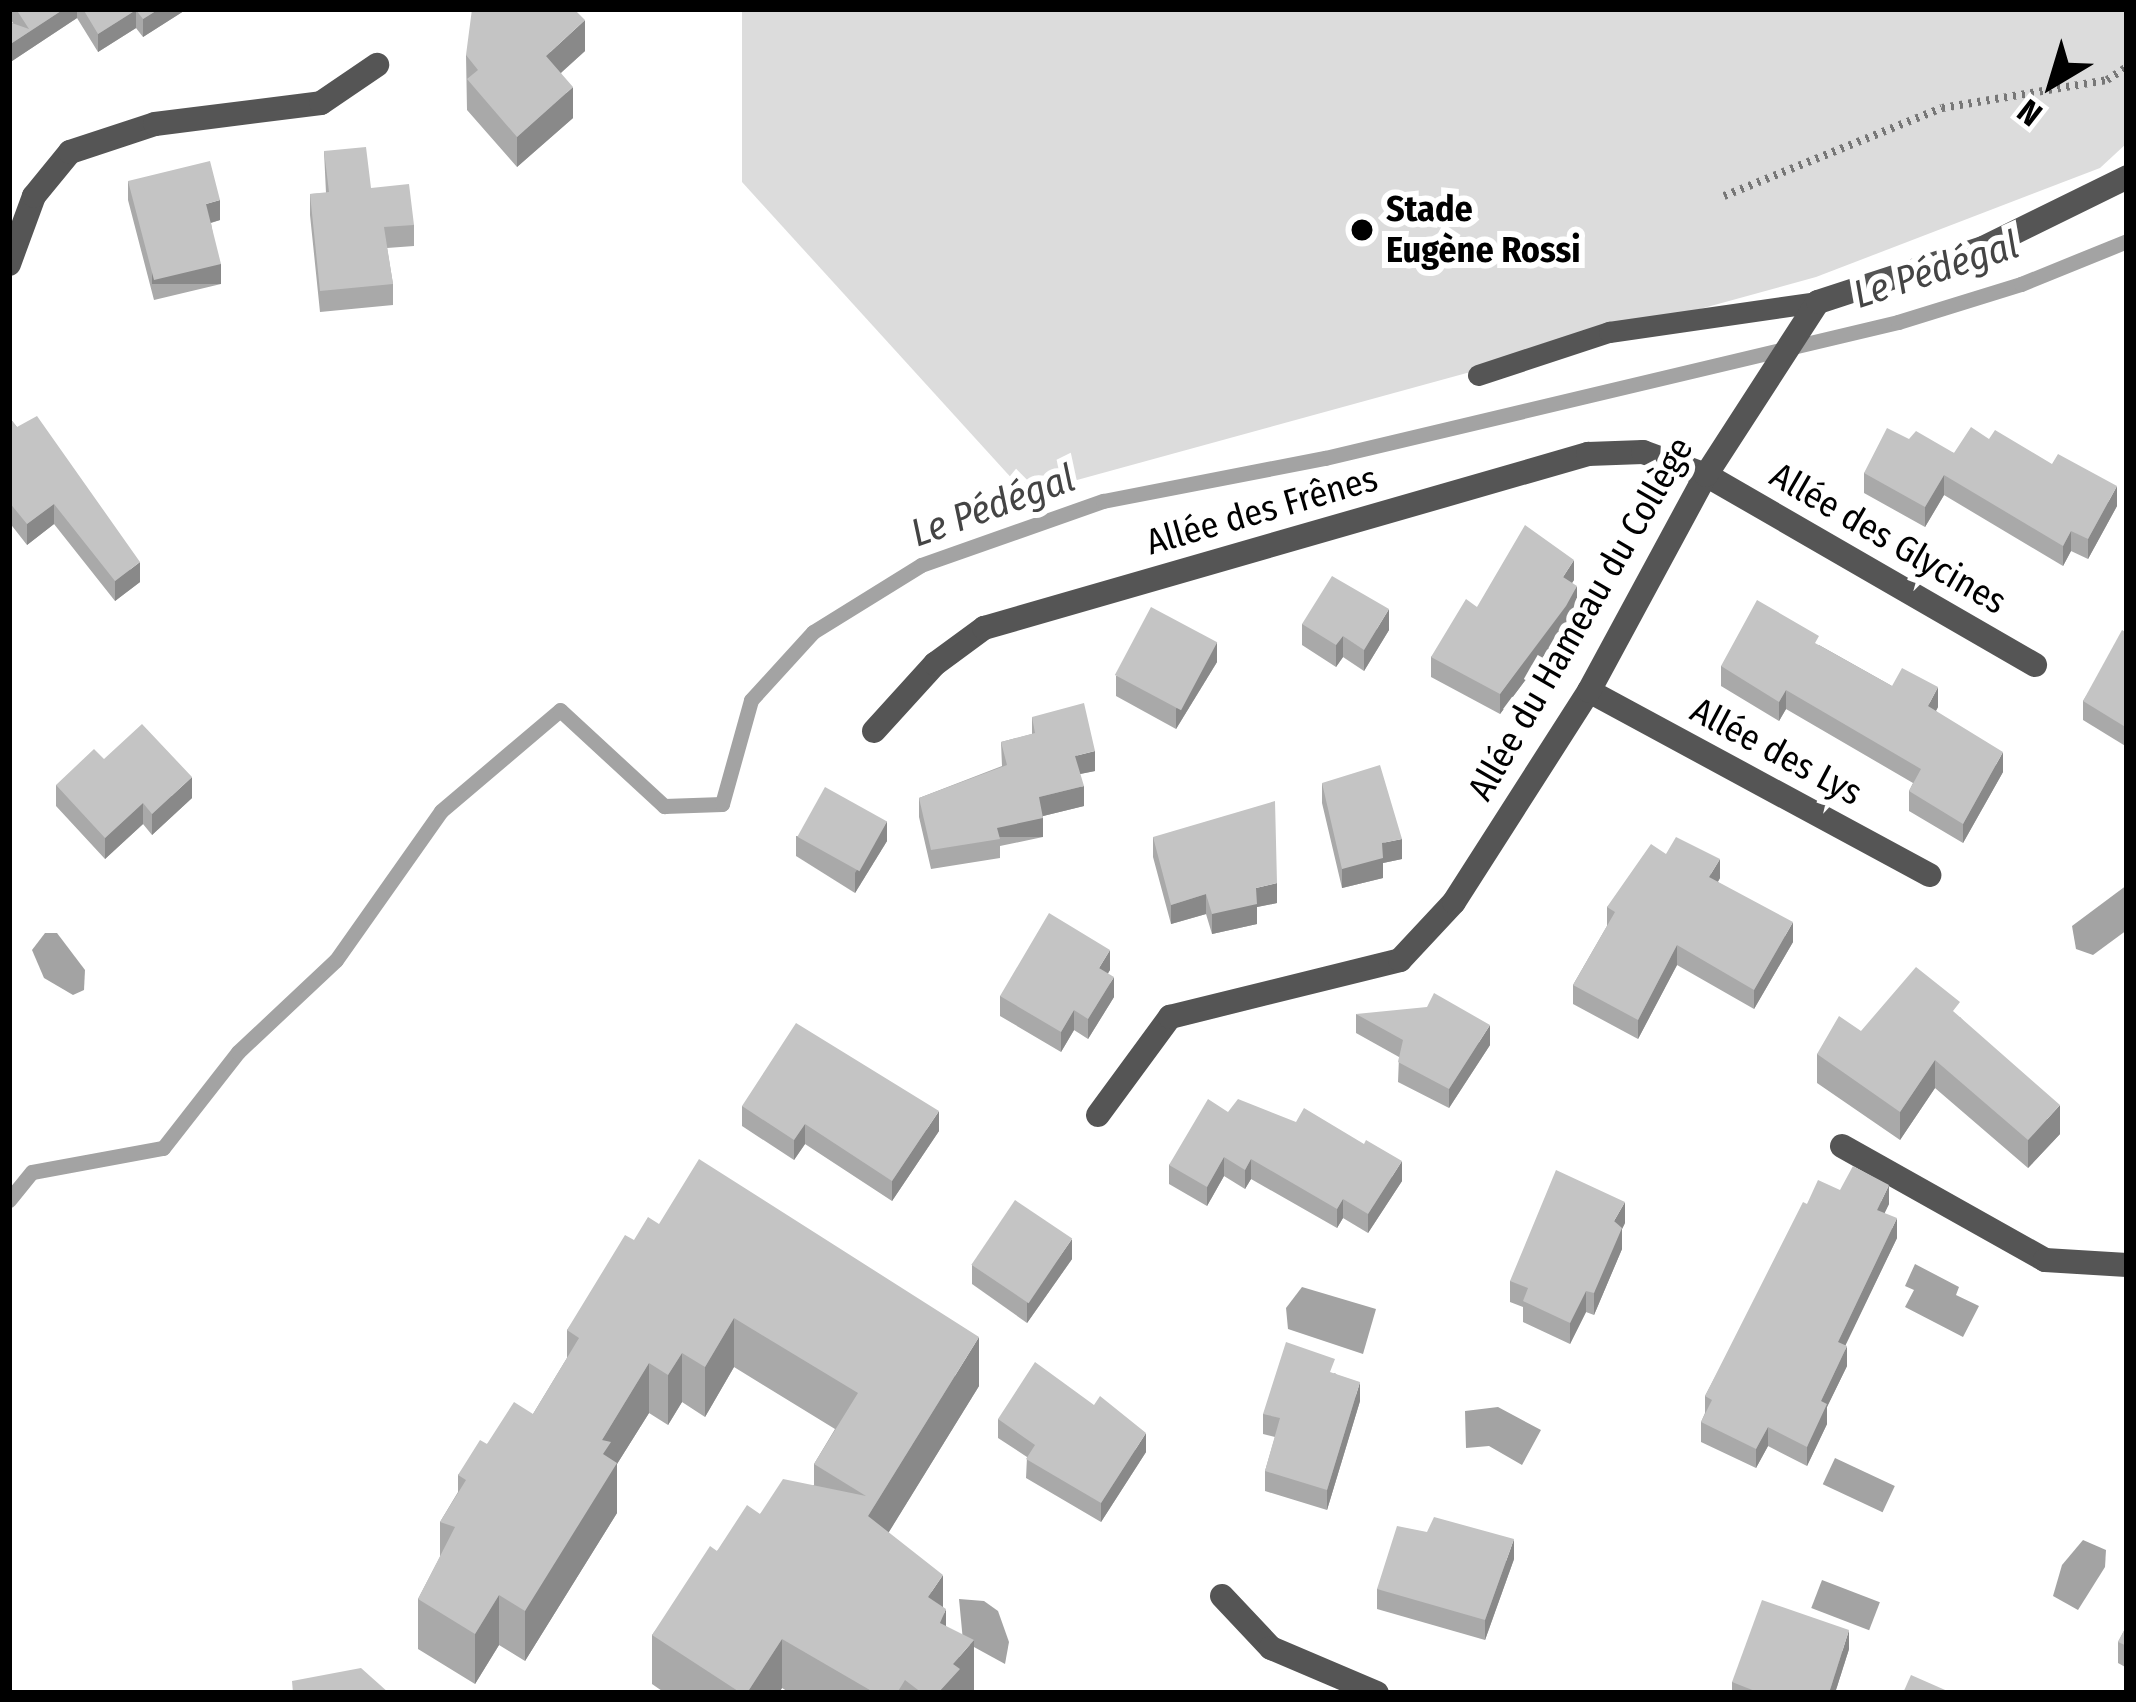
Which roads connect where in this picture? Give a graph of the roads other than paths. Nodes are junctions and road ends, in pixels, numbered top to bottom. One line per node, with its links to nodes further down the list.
1 (377, 65): 3 (street)
2 (2127, 177): 4 (street)
3 (9, 263)
4 (1818, 302): 5 (lane); 6 (street, Allée du Hameau du Collège)
5 (1478, 375)
6 (1706, 475): 7 (street, Allée des Glycines); 8 (street, Allée du Hameau du Collège); 9 (street, Allée des Frênes)
7 (2035, 665)
8 (1589, 692): 10 (street, Allée des Lys); 11 (street, Allée du Hameau du Collège)
9 (874, 731)
10 (1930, 875)
11 (1098, 1115)
12 (1842, 1146): 13 (street)
13 (2127, 1264)
14 (1222, 1596): 15 (street)
15 (1377, 1693)

